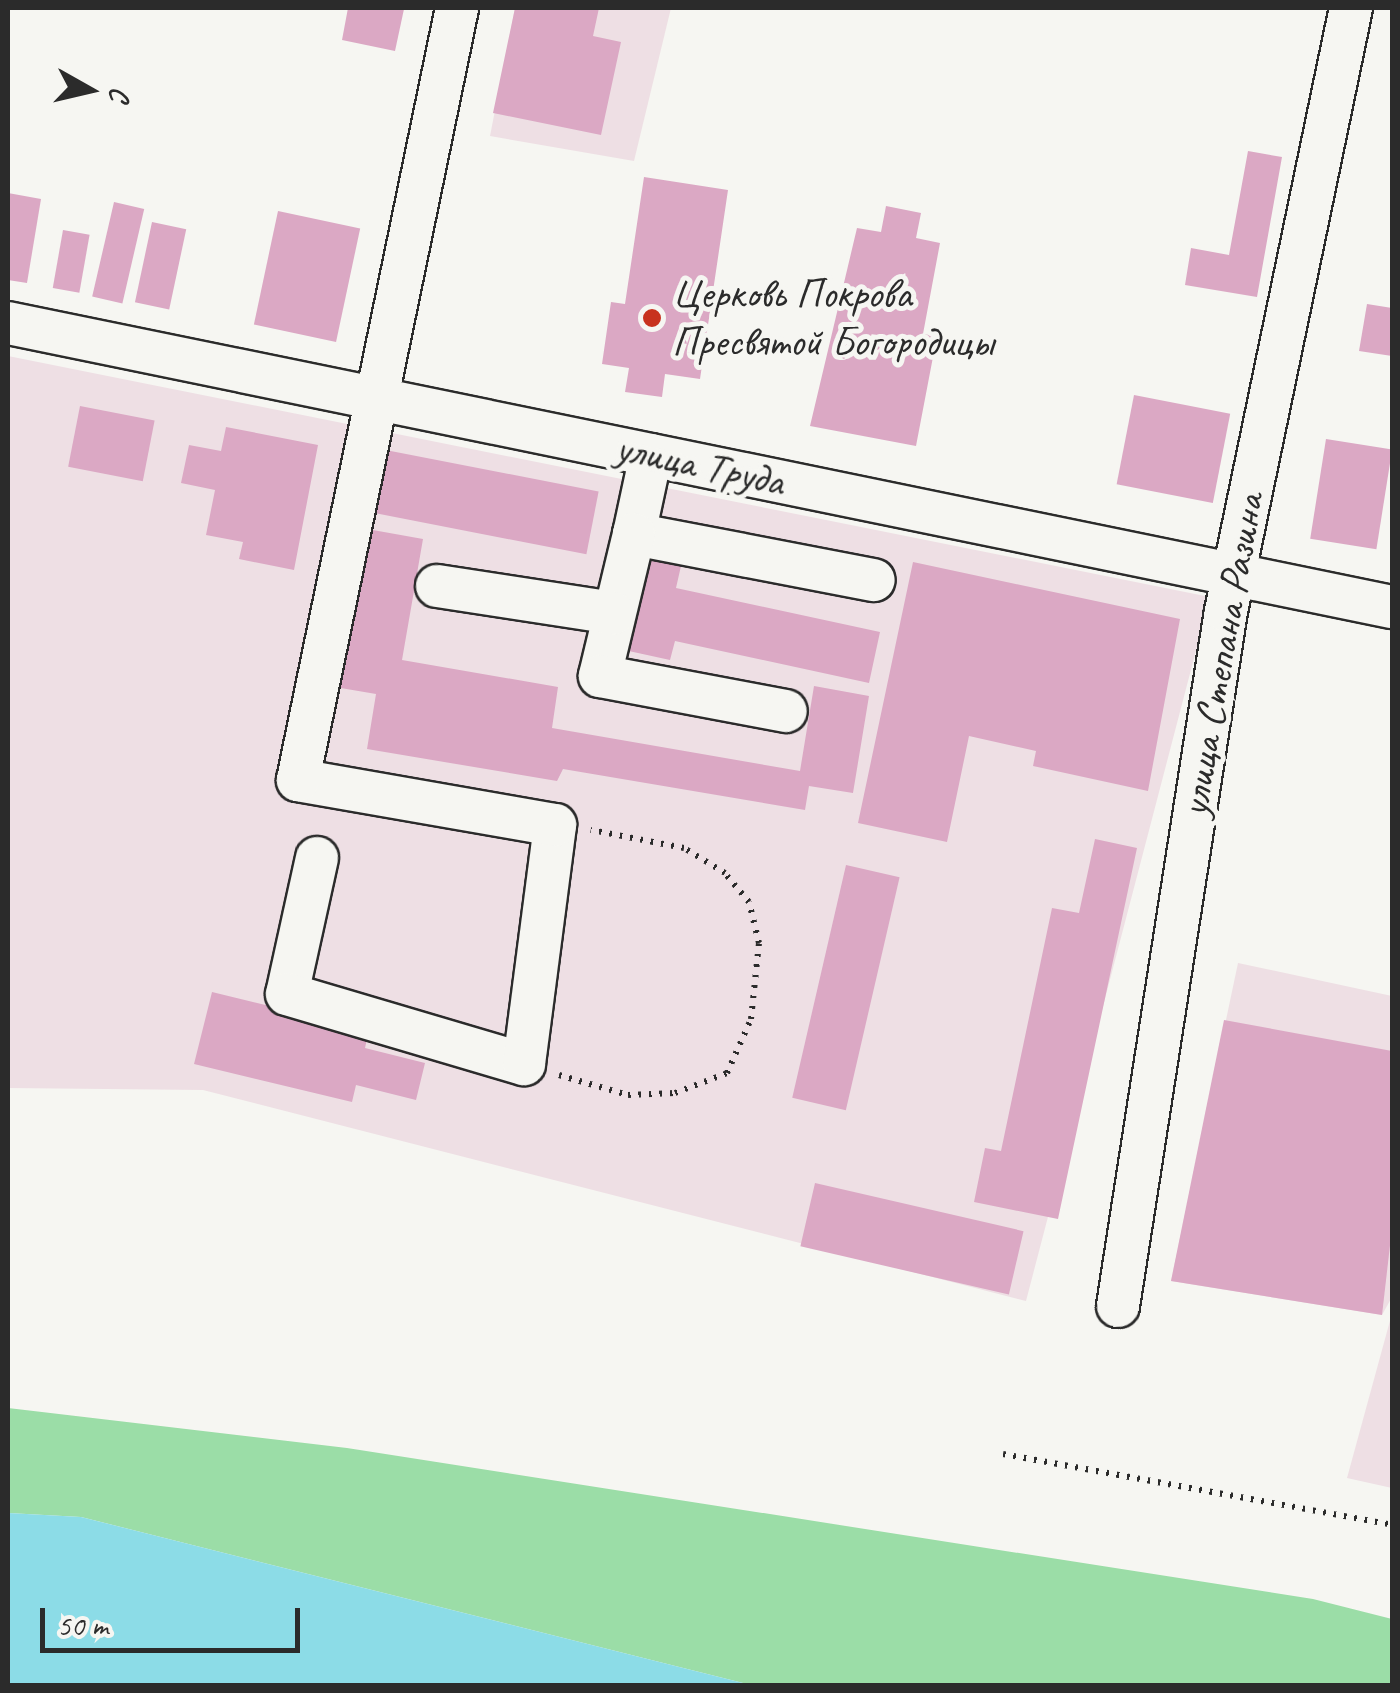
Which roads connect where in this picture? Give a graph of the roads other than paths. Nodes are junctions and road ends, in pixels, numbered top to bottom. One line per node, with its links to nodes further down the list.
1 (457, 8): 4 (street)
2 (1351, 8): 7 (street, улица Степана Разина)
3 (8, 323): 4 (street, улица Труда)
4 (381, 399): 5 (street, улица Труда); 13 (street)
5 (651, 455): 6 (street); 7 (street, улица Труда)
6 (634, 534): 8 (street); 11 (street)
7 (1232, 576): 10 (street, улица Труда); 14 (street, улица Степана Разина)
8 (874, 580)
9 (437, 586): 11 (street)
10 (1392, 607)
11 (614, 613): 12 (street)
12 (786, 711)
13 (317, 858)
14 (1118, 1306)

